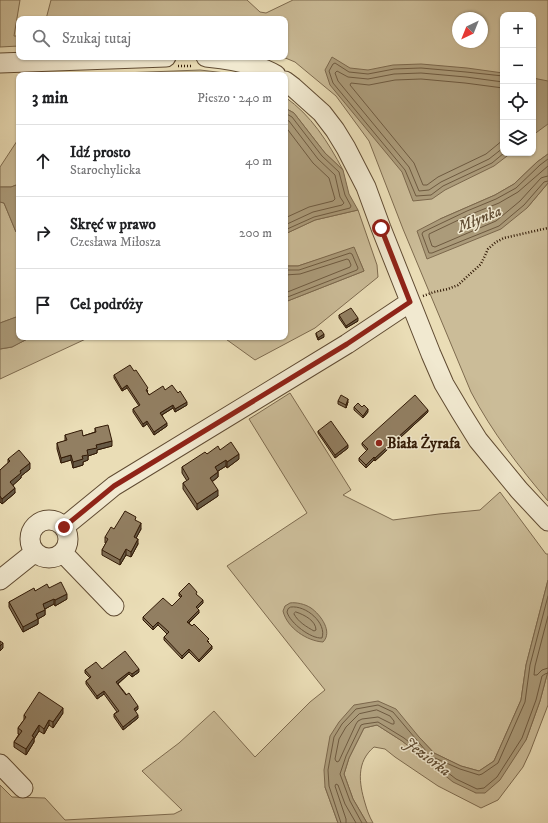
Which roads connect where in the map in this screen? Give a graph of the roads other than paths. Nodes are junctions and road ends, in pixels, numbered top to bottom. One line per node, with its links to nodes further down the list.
1 (66, 60): 3 (street)
2 (230, 60): 4 (street)
3 (0, 62)
4 (269, 72)
5 (288, 83): 6 (street)
6 (410, 302): 7 (street); 8 (street)
7 (546, 518)
8 (64, 527): 9 (street); 10 (street)
9 (35, 552): 10 (street); 11 (street)
10 (63, 553): 12 (street)
11 (0, 580)
12 (114, 606)
13 (0, 764): 14 (street)
14 (23, 788)

